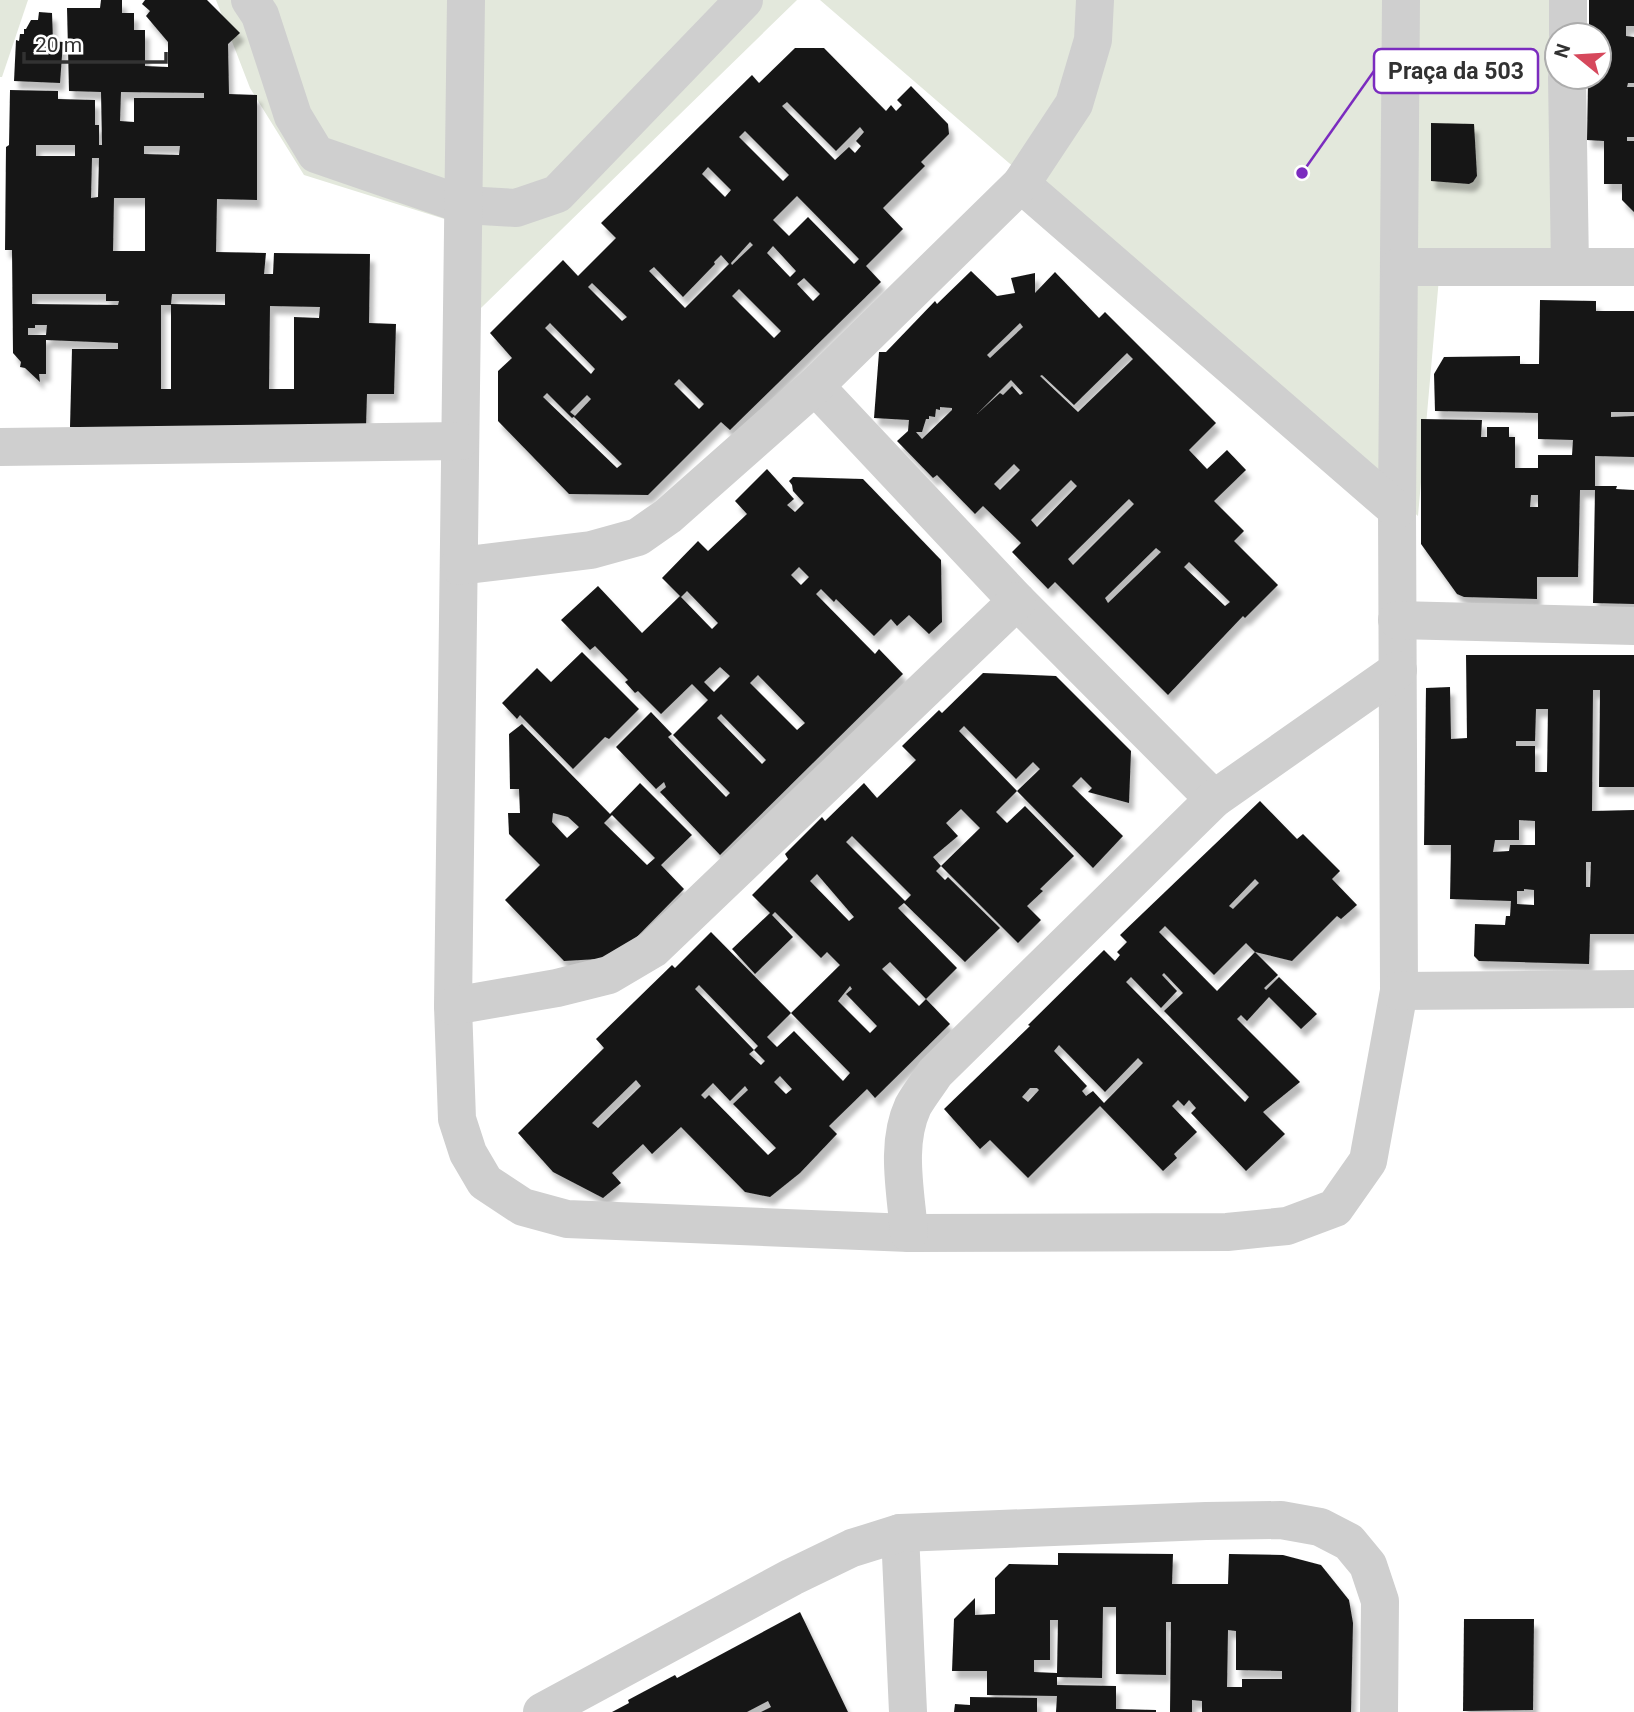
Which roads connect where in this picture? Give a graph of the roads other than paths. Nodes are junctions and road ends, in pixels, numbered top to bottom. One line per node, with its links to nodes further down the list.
1 (250, 0): 10 (street)
2 (466, 0): 10 (street)
3 (744, 0): 10 (street)
4 (1095, 0): 9 (street)
5 (1401, 0): 11 (street)
6 (1568, 0): 7 (street)
7 (1568, 21)
8 (1567, 91): 12 (street)
9 (1021, 184): 14 (street); 17 (street)
10 (464, 205): 15 (street)
11 (1399, 267): 12 (street); 17 (street)
12 (1570, 267): 13 (street)
13 (1634, 267)
14 (815, 386): 18 (street); 19 (street)
15 (460, 440): 16 (street); 18 (street)
16 (0, 447)
17 (1397, 510): 20 (street)
18 (459, 566): 26 (street)
19 (1017, 601): 23 (street); 26 (street)
20 (1397, 620): 21 (street); 22 (street)
21 (1634, 626)
22 (1398, 670): 23 (street); 25 (street)
23 (1214, 799): 27 (street)
24 (1634, 989): 25 (street)
25 (1399, 991): 27 (street)
26 (453, 1006): 27 (street)
27 (909, 1233)
28 (900, 1533): 29 (street); 30 (street); 31 (street)
29 (542, 1712)
30 (908, 1712)
31 (1379, 1712)

